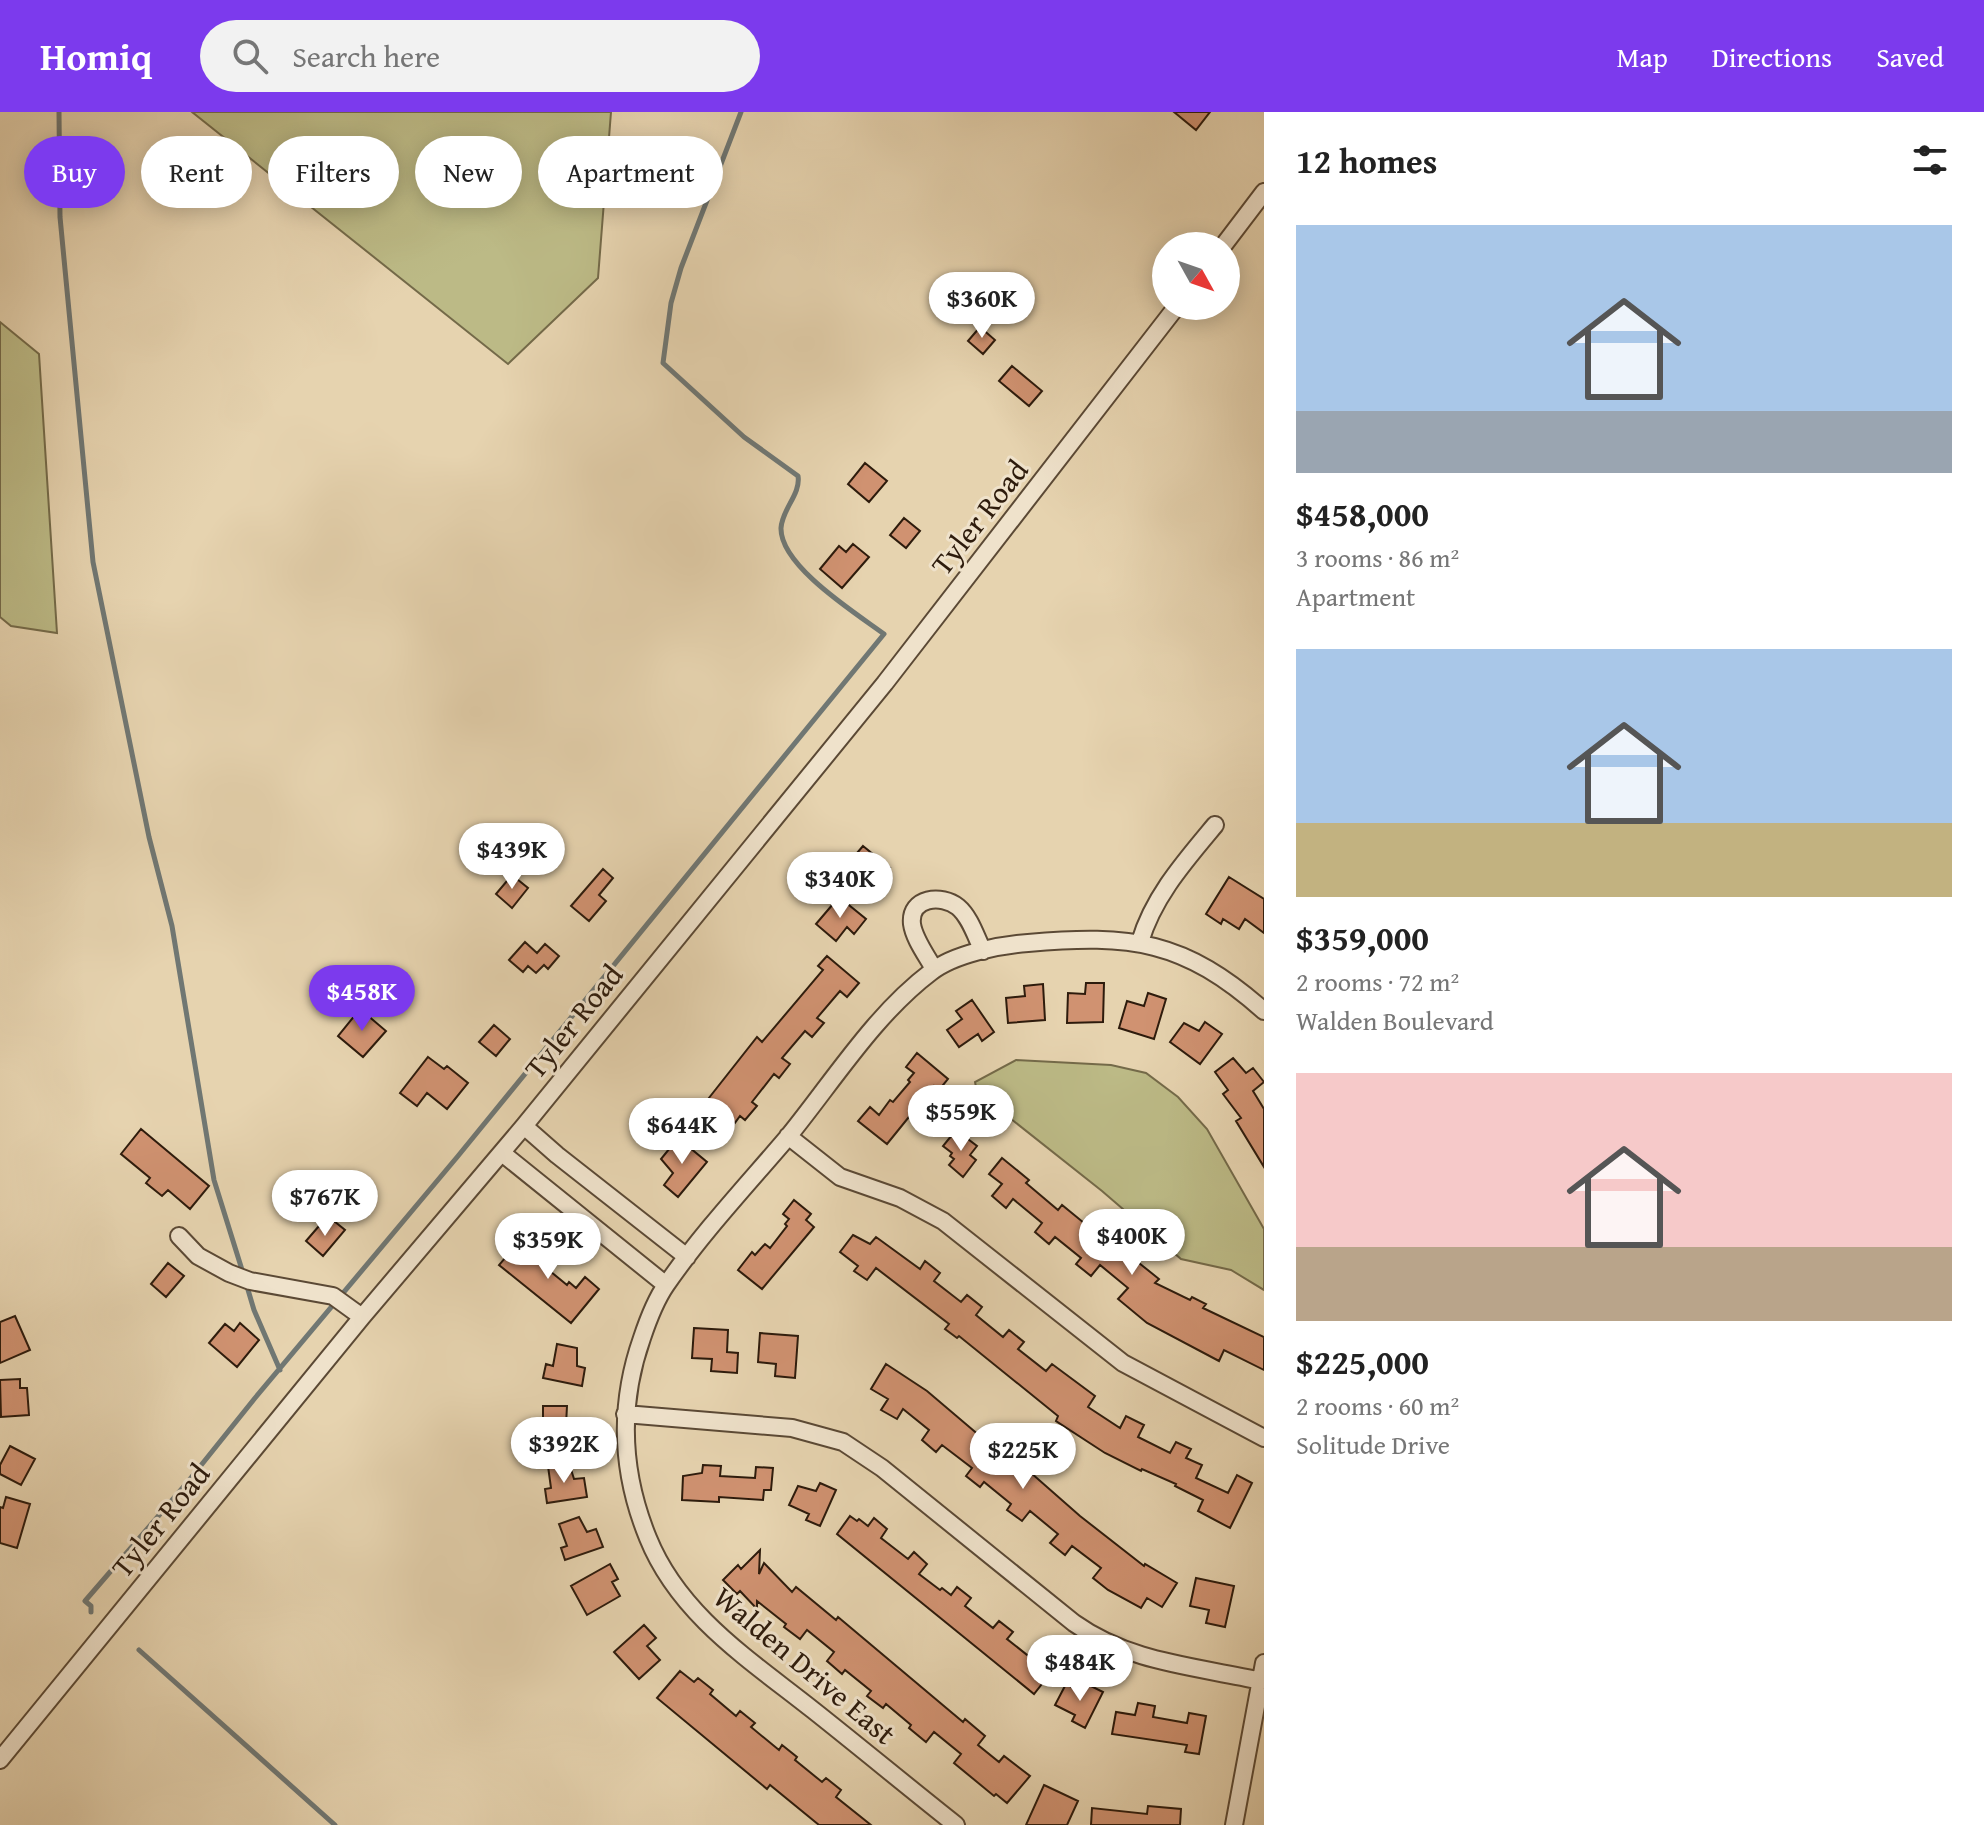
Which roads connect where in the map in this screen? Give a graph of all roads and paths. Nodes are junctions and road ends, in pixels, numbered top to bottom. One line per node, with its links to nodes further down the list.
1 (1264, 192): 2 (street)
2 (1234, 232)
3 (1166, 320): 9 (street, Tyler Road)
4 (1215, 825): 5 (street)
5 (1140, 942): 6 (street); 8 (street)
6 (983, 951): 7 (street); 7 (street)
7 (934, 969): 10 (street, Walden Drive East)
8 (1264, 1011)
9 (524, 1126): 11 (street, Tyler Road); 13 (street)
10 (788, 1136): 13 (street, Walden Drive East); 17 (street)
11 (502, 1153): 14 (street); 15 (street, Tyler Road)
12 (179, 1236): 15 (street)
13 (687, 1257): 14 (street, Walden Drive East)
14 (666, 1285): 16 (street, Walden Drive East)
15 (362, 1317): 20 (street, Tyler Road)
16 (625, 1414): 19 (street); 21 (street, Walden Drive East)
17 (1264, 1438)
18 (1264, 1663): 19 (street)
19 (1261, 1681): 22 (street)
20 (0, 1760)
21 (956, 1825)
22 (1234, 1825)

